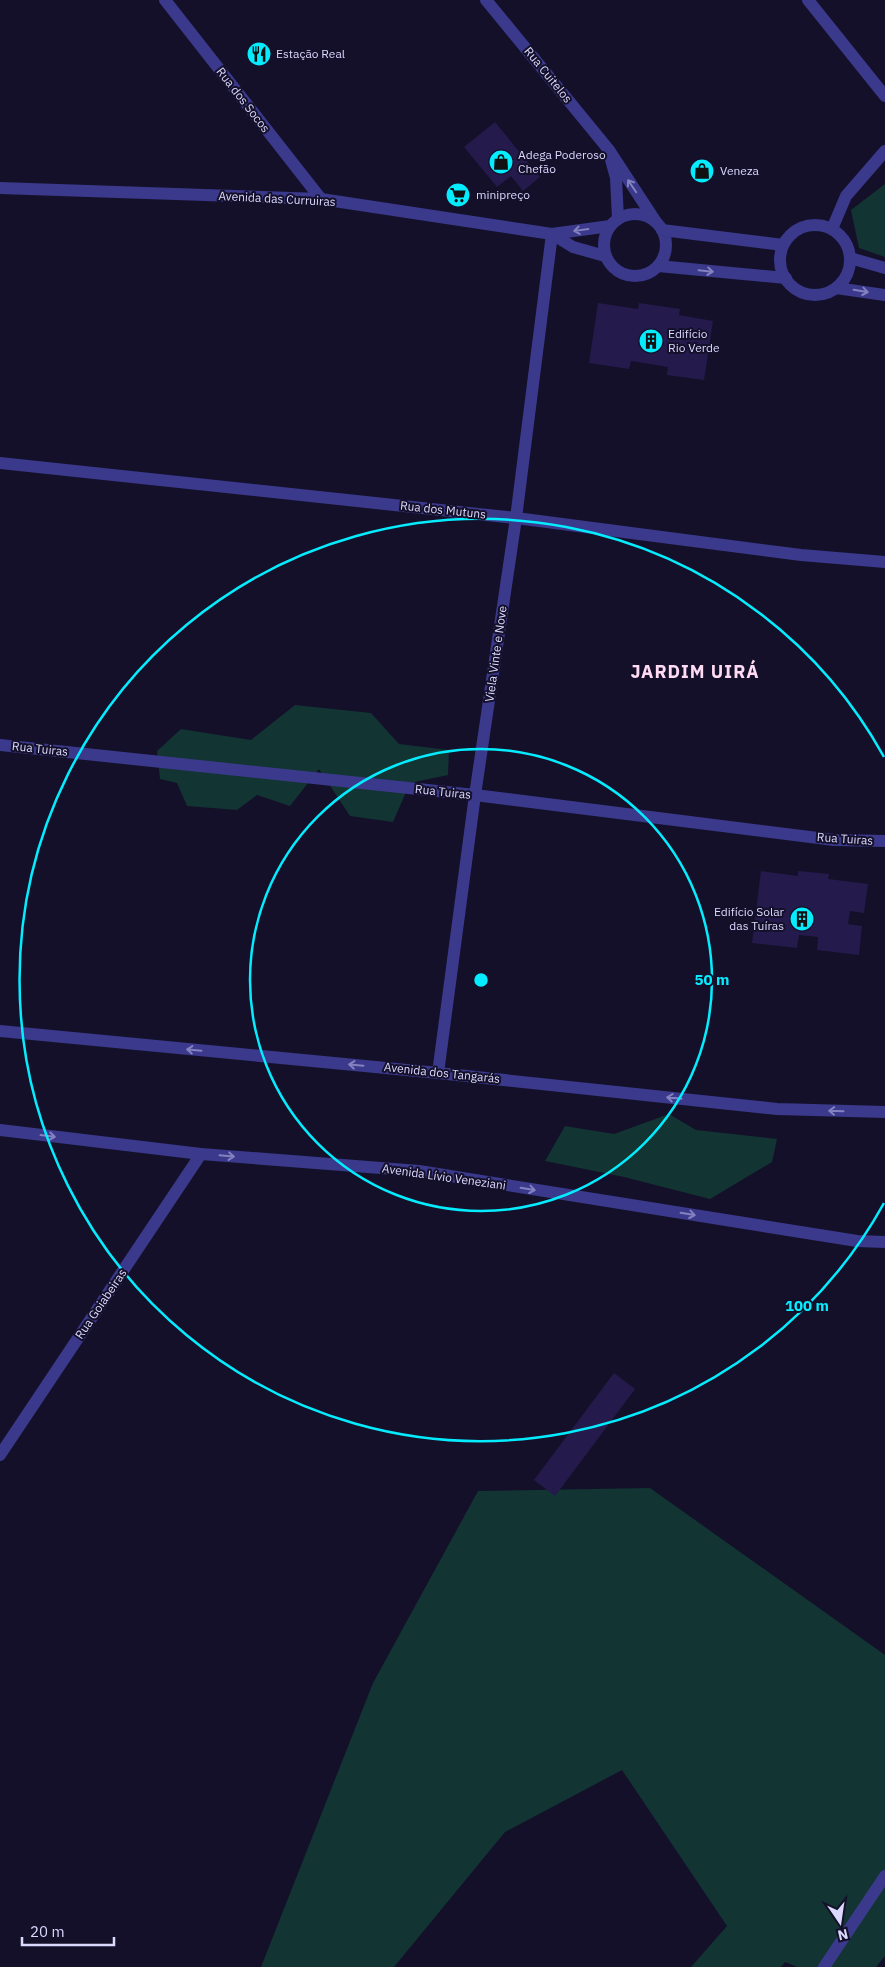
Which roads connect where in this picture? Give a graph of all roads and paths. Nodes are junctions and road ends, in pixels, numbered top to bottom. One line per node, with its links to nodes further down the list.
1 (166, 0): 8 (street, Rua dos Socos)
2 (486, 0): 5 (street, Rua Cuitelos)
3 (808, 0): 4 (street)
4 (885, 96)
5 (609, 150): 9 (street, Rua Cuitelos); 10 (street, Rua Cuitelos, one-way to 5)
6 (885, 151): 11 (street)
7 (0, 188): 8 (street, Avenida das Curruiras)
8 (321, 199): 12 (street, Avenida das Curruiras)
9 (614, 222): 10 (street); 12 (street, Avenida das Curruiras, one-way to 12); 14 (street)
10 (659, 226): 13 (street); 16 (street)
11 (832, 229): 13 (street); 15 (street)
12 (552, 234): 14 (street, Avenida das Curruiras); 22 (street, Viela Vinte e Nove)
13 (783, 245): 18 (street)
14 (605, 256): 16 (street)
15 (850, 258): 17 (street); 19 (street)
16 (658, 266): 18 (street, one-way to 18)
17 (885, 268)
18 (786, 278): 19 (street)
19 (836, 288): 20 (street, one-way to 20)
20 (885, 295)
21 (0, 463): 22 (street, Rua dos Mutuns)
22 (516, 518): 23 (street, Rua dos Mutuns); 25 (street, Viela Vinte e Nove)
23 (885, 562)
24 (0, 744): 25 (street, Rua Tuiras)
25 (475, 795): 26 (street, Rua Tuiras); 28 (street, Viela Vinte e Nove)
26 (885, 841)
27 (0, 1031): 28 (street, Avenida dos Tangarás, one-way to 27)
28 (438, 1073): 29 (street, Avenida dos Tangarás, one-way to 28)
29 (885, 1112)
30 (0, 1130): 31 (street, Avenida Lívio Veneziani, one-way to 31)
31 (201, 1154): 32 (street, Avenida Lívio Veneziani, one-way to 32); 33 (street, Rua Goiabeiras)
32 (885, 1242)
33 (0, 1455)
34 (885, 1876): 35 (street)
35 (824, 1967)

